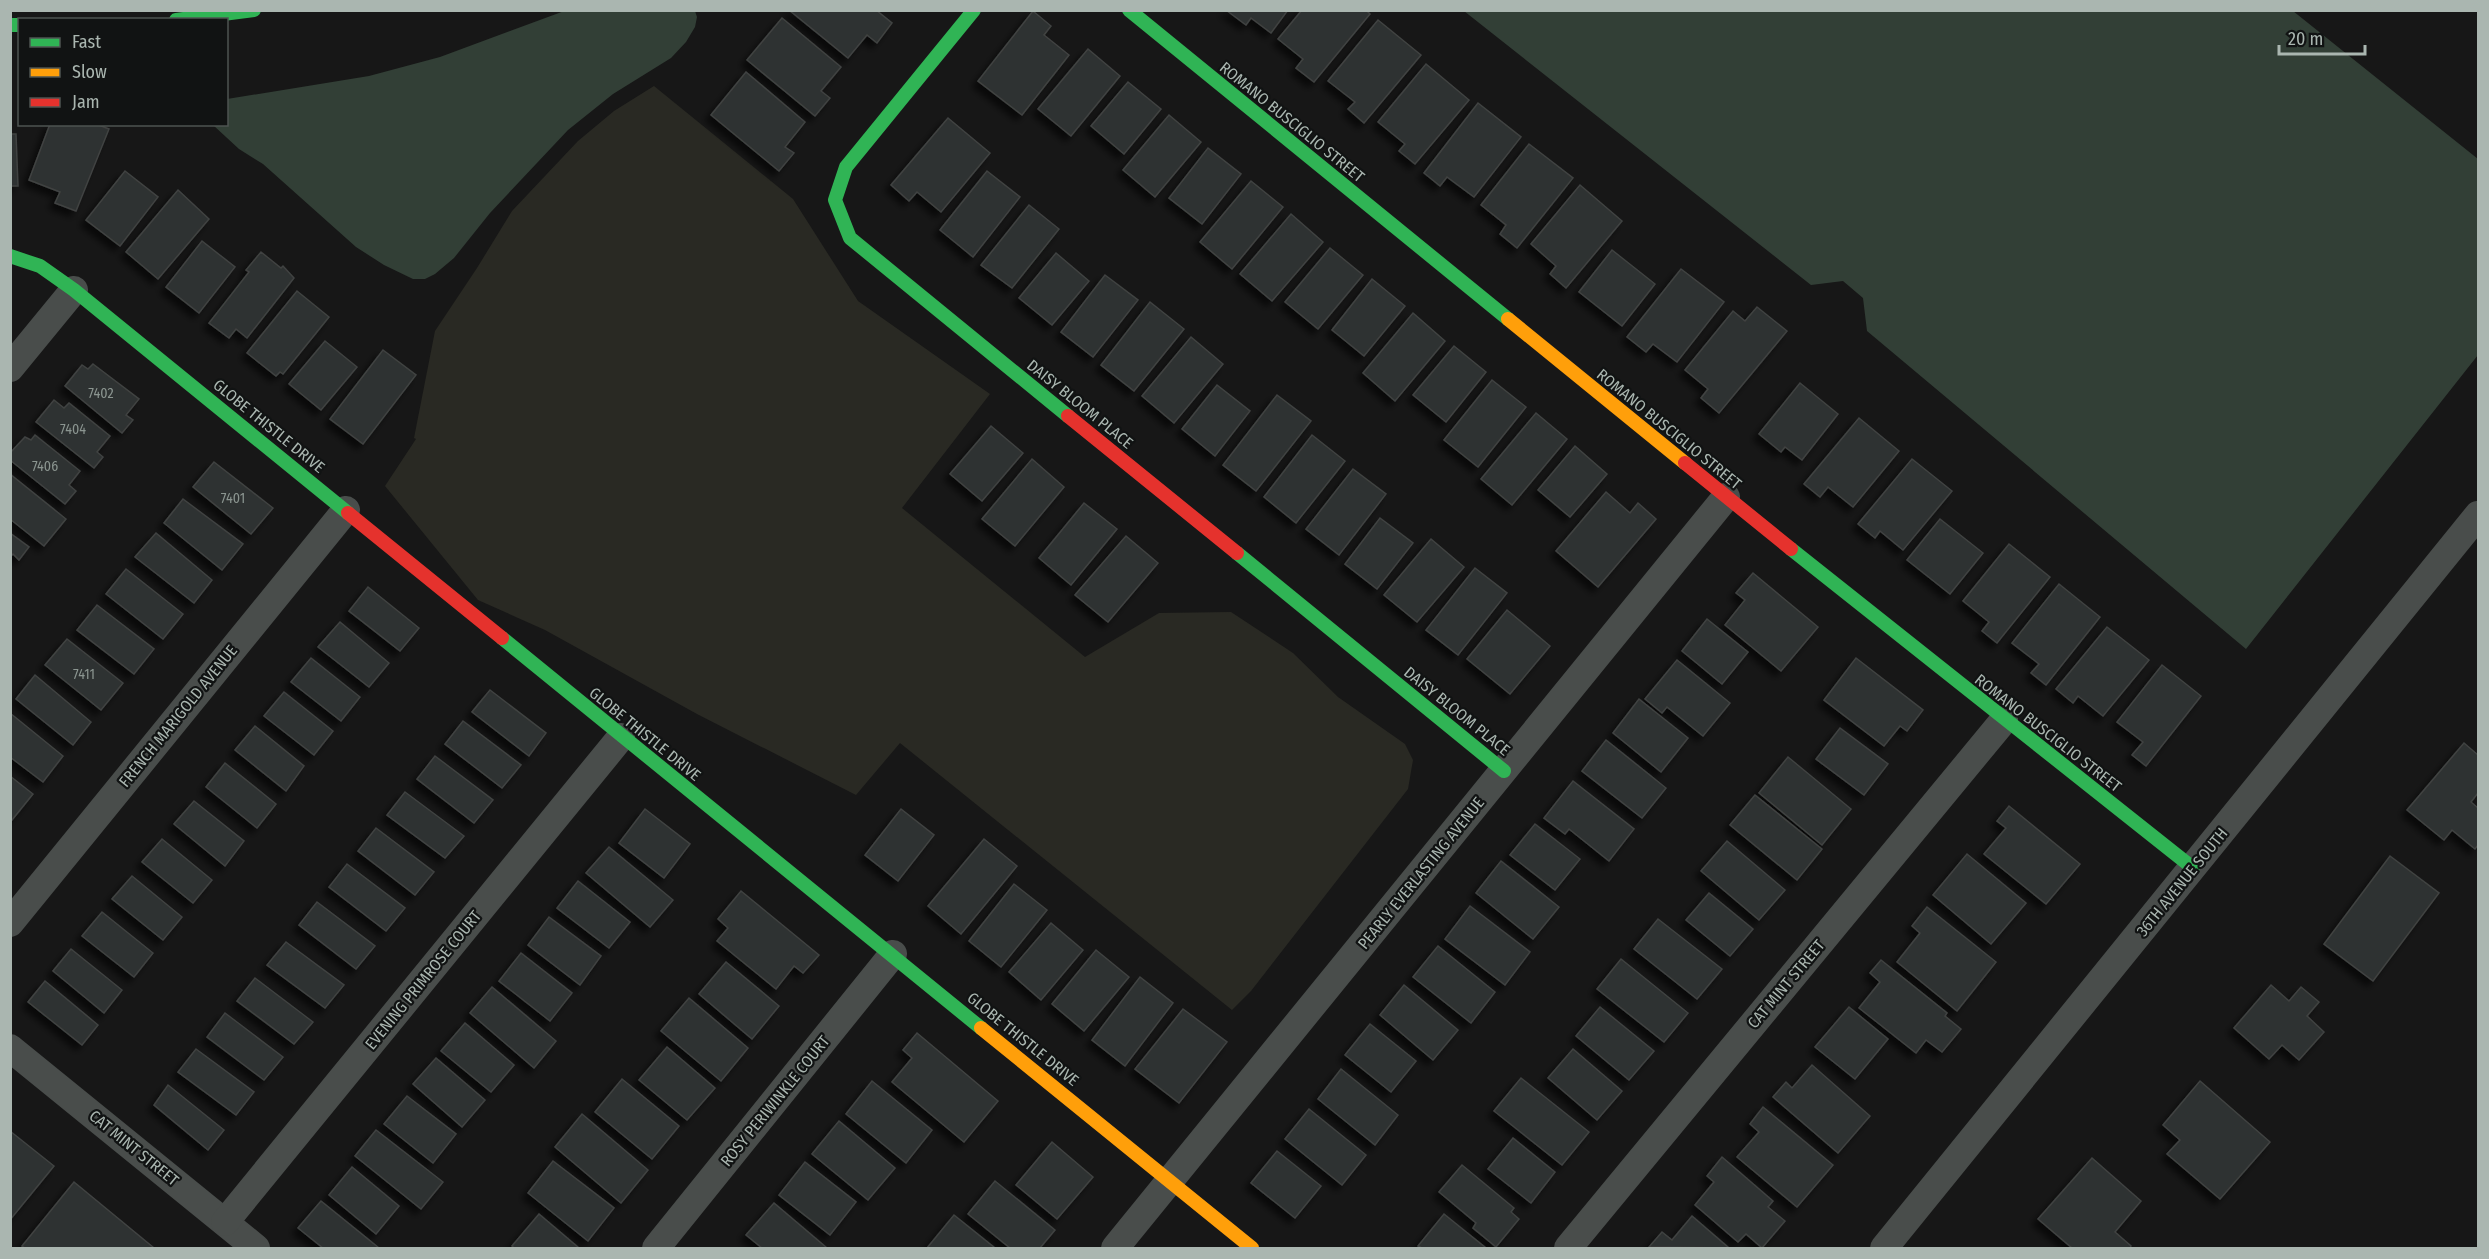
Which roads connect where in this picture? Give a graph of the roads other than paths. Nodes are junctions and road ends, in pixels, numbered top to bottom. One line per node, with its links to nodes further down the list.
1 (254, 10): 4 (street)
2 (974, 10): 13 (street, DAISY BLOOM PLACE)
3 (1129, 10): 8 (street, ROMANO BUSCIGLIO STREET)
4 (192, 18)
5 (10, 256): 6 (street, GLOBE THISTLE DRIVE)
6 (74, 290): 7 (street); 9 (street, GLOBE THISTLE DRIVE)
7 (10, 368)
8 (1726, 497): 11 (street, ROMANO BUSCIGLIO STREET); 13 (street, PEARLY EVERLASTING AVENUE)
9 (346, 510): 12 (street, GLOBE THISTLE DRIVE); 15 (street, FRENCH MARIGOLD AVENUE)
10 (2478, 515): 14 (street, 36TH AVENUE SOUTH)
11 (2004, 720): 14 (street, ROMANO BUSCIGLIO STREET); 24 (street, CAT MINT STREET)
12 (621, 737): 16 (street, GLOBE THISTLE DRIVE); 19 (street, EVENING PRIMROSE COURT)
13 (1504, 771): 18 (street, PEARLY EVERLASTING AVENUE)
14 (2193, 868): 25 (street, 36TH AVENUE SOUTH)
15 (10, 923)
16 (893, 954): 18 (street, GLOBE THISTLE DRIVE); 21 (street, ROSY PERIWINKLE COURT)
17 (10, 1048): 19 (street, CAT MINT STREET)
18 (1170, 1181): 22 (street, PEARLY EVERLASTING AVENUE); 23 (street, GLOBE THISTLE DRIVE)
19 (225, 1222): 20 (street, CAT MINT STREET)
20 (256, 1248)
21 (656, 1248)
22 (1115, 1248)
23 (1252, 1248)
24 (1568, 1248)
25 (1884, 1248)

